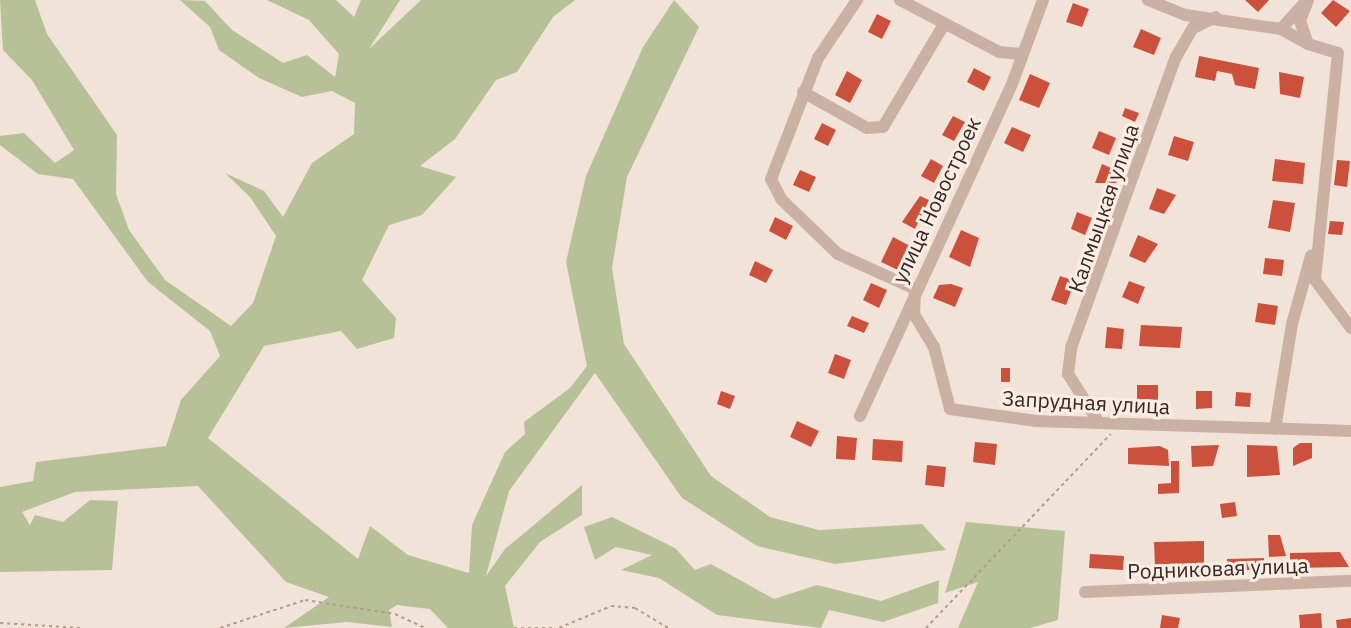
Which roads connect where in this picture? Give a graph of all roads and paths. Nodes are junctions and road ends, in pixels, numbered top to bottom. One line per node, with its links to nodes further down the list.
1 (857, 0): 12 (street)
2 (900, 0): 7 (street)
3 (1043, 0): 10 (street, улица Новостроек)
4 (1148, 0): 6 (street)
5 (1308, 0): 8 (street); 9 (street)
6 (1216, 17): 8 (street); 17 (street, Калмыцкая улица)
7 (943, 26): 10 (street); 12 (street)
8 (1281, 29): 9 (street)
9 (1308, 44): 11 (street)
10 (1020, 54): 14 (street, улица Новостроек)
11 (1345, 54): 13 (street)
12 (803, 92): 14 (street)
13 (1314, 249): 15 (street); 19 (street)
14 (915, 289): 16 (street, улица Новостроек); 17 (street, Запрудная улица)
15 (1351, 328)
16 (860, 416)
17 (1098, 421): 18 (street, Запрудная улица)
18 (1121, 423): 19 (street, Запрудная улица); 30 (path)
19 (1275, 429): 20 (street, Запрудная улица)
20 (1351, 431)
21 (1351, 581): 22 (street, Родниковая улица)
22 (1085, 592)
23 (0, 623): 24 (path)
24 (81, 628)
25 (220, 628): 26 (path)
26 (425, 628)
27 (514, 628): 28 (path)
28 (557, 628): 29 (path)
29 (668, 628)
30 (926, 628)

